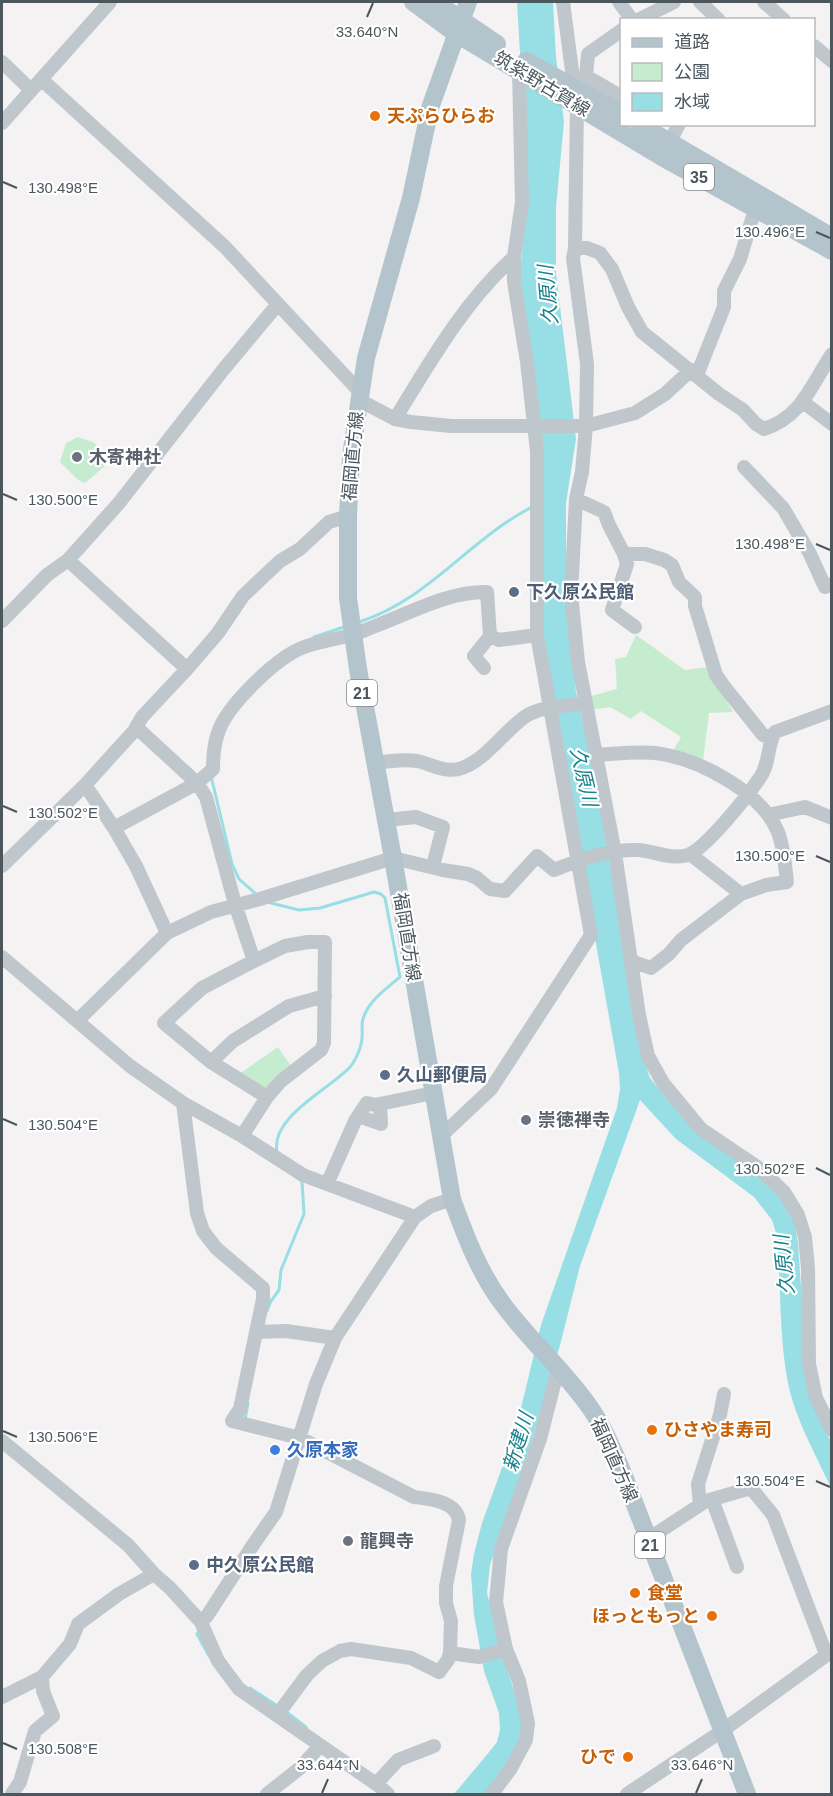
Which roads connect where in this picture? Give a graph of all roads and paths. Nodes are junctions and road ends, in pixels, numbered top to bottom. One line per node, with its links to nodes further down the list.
1 (110, 2): 23 (street)
2 (413, 2): 15 (main road, 筑紫野古賀線 / 35)
3 (435, 2): 15 (main road, 筑紫野古賀線 / 35)
4 (460, 2): 15 (main road, 福岡直方線 / 21)
5 (468, 2): 15 (main road, 福岡直方線 / 21)
6 (563, 2): 17 (street)
7 (619, 2): 11 (street)
8 (674, 2): 12 (street)
9 (699, 2): 13 (street)
10 (764, 2): 14 (street)
11 (631, 18)
12 (642, 18)
13 (717, 18)
14 (782, 18)
15 (458, 26): 22 (main road, 筑紫野古賀線 / 35); 41 (main road, 福岡直方線 / 21)
16 (620, 31): 19 (street)
17 (567, 39): 19 (street); 24 (street)
18 (815, 48): 20 (street)
19 (588, 54): 25 (street)
20 (831, 61)
21 (2, 62): 23 (street)
22 (523, 68): 24 (main road, 筑紫野古賀線 / 35); 37 (street)
23 (36, 84): 28 (street); 38 (street)
24 (572, 93): 26 (main road, 筑紫野古賀線 / 35); 27 (main road, 筑紫野古賀線 / 35); 35 (street)
25 (620, 96)
26 (620, 114)
27 (620, 122)
28 (2, 123)
29 (627, 126): 32 (main road, 筑紫野古賀線 / 35)
30 (641, 126): 32 (main road, 筑紫野古賀線 / 35)
31 (678, 126): 32 (street)
32 (666, 149): 33 (main road, 筑紫野古賀線 / 35); 34 (main road, 筑紫野古賀線 / 35)
33 (755, 209): 36 (main road, 筑紫野古賀線 / 35); 40 (street)
34 (831, 237)
35 (575, 248): 40 (street); 45 (street)
36 (831, 251)
37 (514, 257): 43 (street); 46 (street)
38 (278, 304): 41 (street); 51 (street)
39 (831, 354): 42 (street)
40 (694, 373): 42 (street); 45 (street)
41 (359, 396): 43 (street); 49 (main road, 福岡直方線 / 21)
42 (803, 402): 44 (street)
43 (395, 419): 46 (street)
44 (831, 424)
45 (586, 426): 46 (street); 48 (street)
46 (534, 427): 56 (street)
47 (744, 467): 52 (street)
48 (576, 499): 50 (street); 60 (street)
49 (348, 516): 55 (main road, 福岡直方線 / 21); 59 (street)
50 (624, 554): 54 (street); 64 (street)
51 (68, 560): 53 (street); 59 (street)
52 (831, 584)
53 (2, 621)
54 (635, 627)
55 (353, 635): 57 (street); 66 (main road, 福岡直方線 / 21); 67 (street)
56 (537, 635): 57 (street); 61 (street)
57 (490, 636): 58 (street)
58 (484, 668)
59 (187, 669): 63 (street)
60 (585, 703): 61 (street); 65 (street)
61 (550, 708): 66 (street); 77 (street)
62 (831, 711): 64 (street)
63 (136, 728): 67 (street); 68 (street)
64 (772, 738): 69 (street)
65 (595, 754): 69 (street); 74 (street)
66 (376, 763): 72 (main road, 福岡直方線 / 21)
67 (197, 783): 73 (street); 81 (street)
68 (85, 785): 73 (street); 78 (street)
69 (747, 795): 70 (street); 75 (street)
70 (768, 815): 71 (street); 80 (street)
71 (831, 818)
72 (386, 820): 76 (main road, 福岡直方線 / 21); 79 (street)
73 (114, 828): 82 (street)
74 (615, 853): 75 (street); 77 (street); 85 (street)
75 (690, 854): 80 (street)
76 (393, 858): 79 (street); 81 (street); 89 (main road, 福岡直方線 / 21)
77 (578, 860): 79 (street); 95 (street)
78 (2, 866)
79 (433, 866)
80 (741, 894): 85 (street)
81 (235, 904): 82 (street); 84 (street)
82 (167, 933): 87 (street)
83 (2, 957): 87 (street)
84 (254, 961): 86 (street); 88 (street)
85 (631, 961): 103 (street)
86 (325, 996): 88 (street); 90 (street)
87 (76, 1021): 91 (street)
88 (211, 1062): 90 (street)
89 (433, 1093): 92 (street); 95 (main road, 福岡直方線 / 21)
90 (267, 1097): 94 (street)
91 (183, 1103): 94 (street); 99 (street)
92 (380, 1104): 93 (street); 93 (street)
93 (358, 1116): 96 (street)
94 (242, 1136): 96 (street)
95 (441, 1136): 97 (main road, 福岡直方線 / 21)
96 (327, 1184): 98 (street)
97 (453, 1199): 98 (street); 101 (main road, 福岡直方線 / 21)
98 (415, 1217): 100 (street)
99 (256, 1332): 100 (street); 104 (street)
100 (335, 1338): 104 (street)
101 (558, 1369): 107 (main road, 福岡直方線 / 21); 111 (street)
102 (724, 1394): 106 (street)
103 (831, 1430)
104 (300, 1438): 110 (street); 113 (street)
105 (2, 1441): 109 (street)
106 (706, 1502): 107 (street); 108 (street); 112 (street)
107 (648, 1539): 117 (main road, 福岡直方線 / 21)
108 (737, 1567)
109 (154, 1574): 110 (street); 114 (street)
110 (201, 1622): 116 (street)
111 (506, 1649): 113 (street); 124 (street)
112 (829, 1652): 117 (street)
113 (450, 1653): 116 (street)
114 (42, 1677): 115 (street); 121 (street)
115 (2, 1697)
116 (278, 1714): 118 (street)
117 (722, 1731): 125 (street); 126 (main road, 福岡直方線 / 21)
118 (320, 1746): 120 (street); 122 (street)
119 (434, 1746): 120 (street)
120 (376, 1784): 123 (street)
121 (12, 1794)
122 (267, 1794)
123 (388, 1794)
124 (492, 1794)
125 (627, 1794)
126 (747, 1794)

